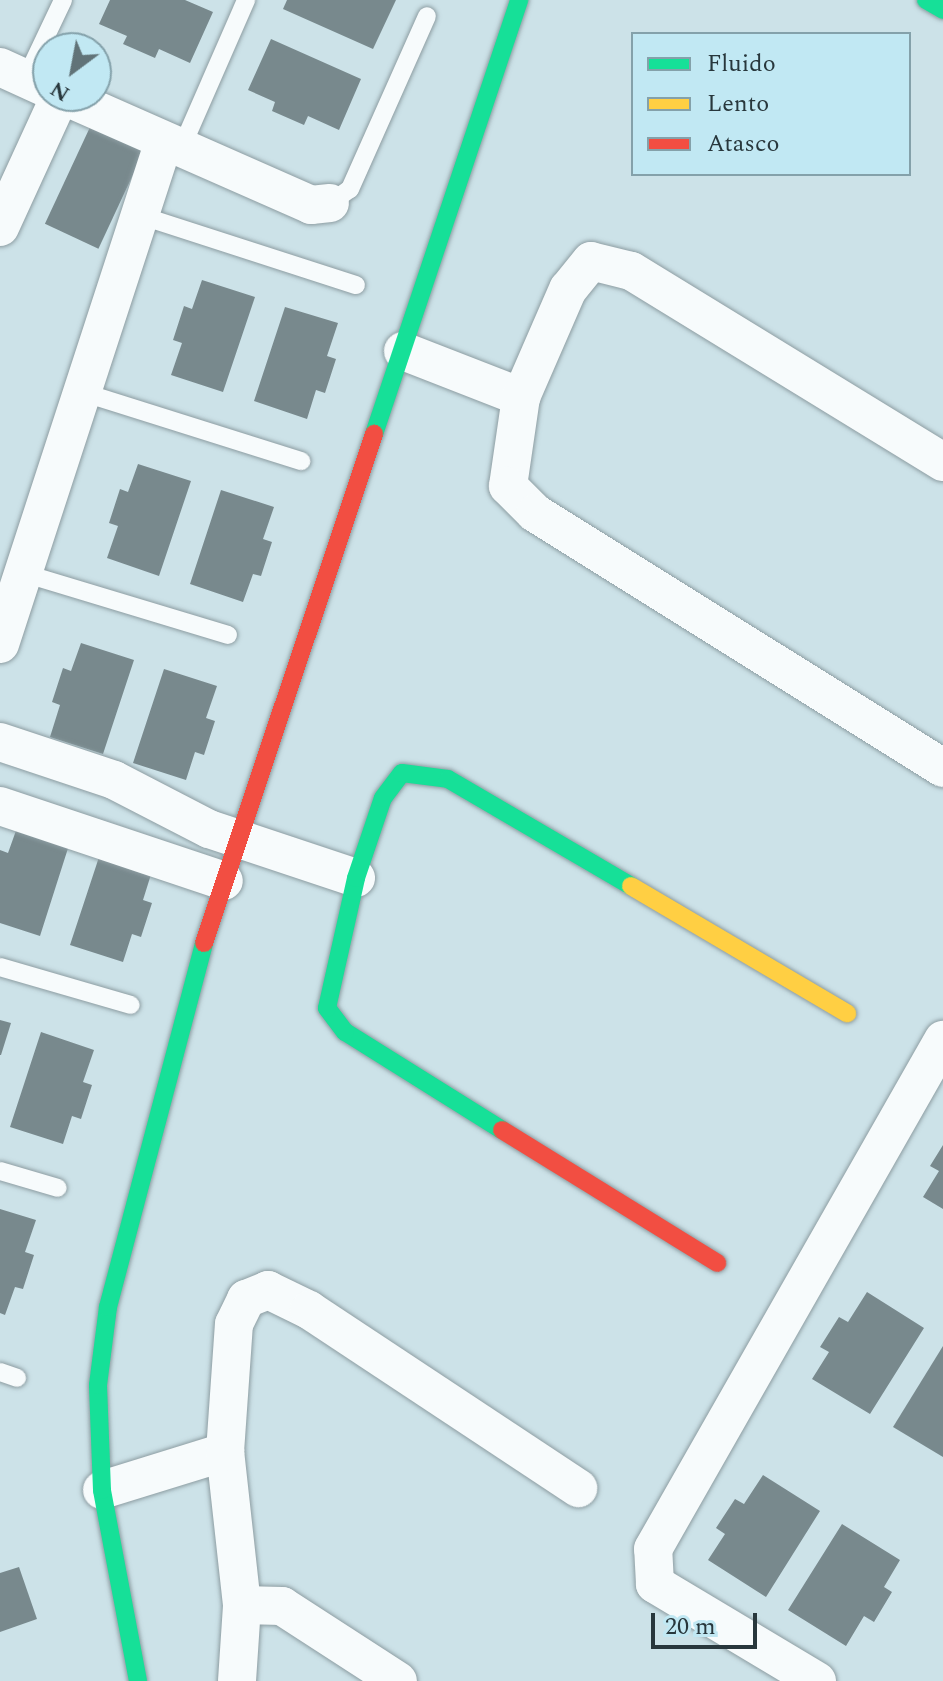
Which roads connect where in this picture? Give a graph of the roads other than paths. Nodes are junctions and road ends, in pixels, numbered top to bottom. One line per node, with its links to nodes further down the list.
1 (63, 0): 7 (lane)
2 (246, 0): 10 (lane)
3 (519, 0): 15 (street)
4 (926, 0): 5 (street)
5 (943, 10)
6 (427, 16): 11 (lane)
7 (25, 78)
8 (54, 112): 13 (street)
9 (98, 112): 10 (street)
10 (173, 145): 11 (street); 12 (street)
11 (330, 203)
12 (139, 215): 14 (lane); 16 (street)
13 (0, 227)
14 (356, 285)
15 (403, 351): 17 (street); 26 (street)
16 (82, 392): 18 (lane); 20 (street)
17 (521, 397): 19 (street); 24 (street)
18 (301, 461)
19 (943, 462)
20 (23, 573): 21 (lane); 22 (street)
21 (228, 635)
22 (0, 644)
23 (0, 742): 26 (street)
24 (943, 768)
25 (0, 806): 28 (street)
26 (239, 838): 27 (street); 28 (street)
27 (356, 878): 31 (street); 35 (street)
28 (224, 881): 38 (street)
29 (0, 967): 30 (lane)
30 (131, 1005)
31 (847, 1013)
32 (943, 1040): 43 (street)
33 (0, 1171): 34 (lane)
34 (58, 1188)
35 (717, 1263)
36 (225, 1452): 37 (street); 38 (street); 39 (street)
37 (578, 1488)
38 (102, 1490): 40 (street)
39 (242, 1605): 41 (street); 42 (street)
40 (138, 1681)
41 (237, 1681)
42 (398, 1681)
43 (817, 1681)

